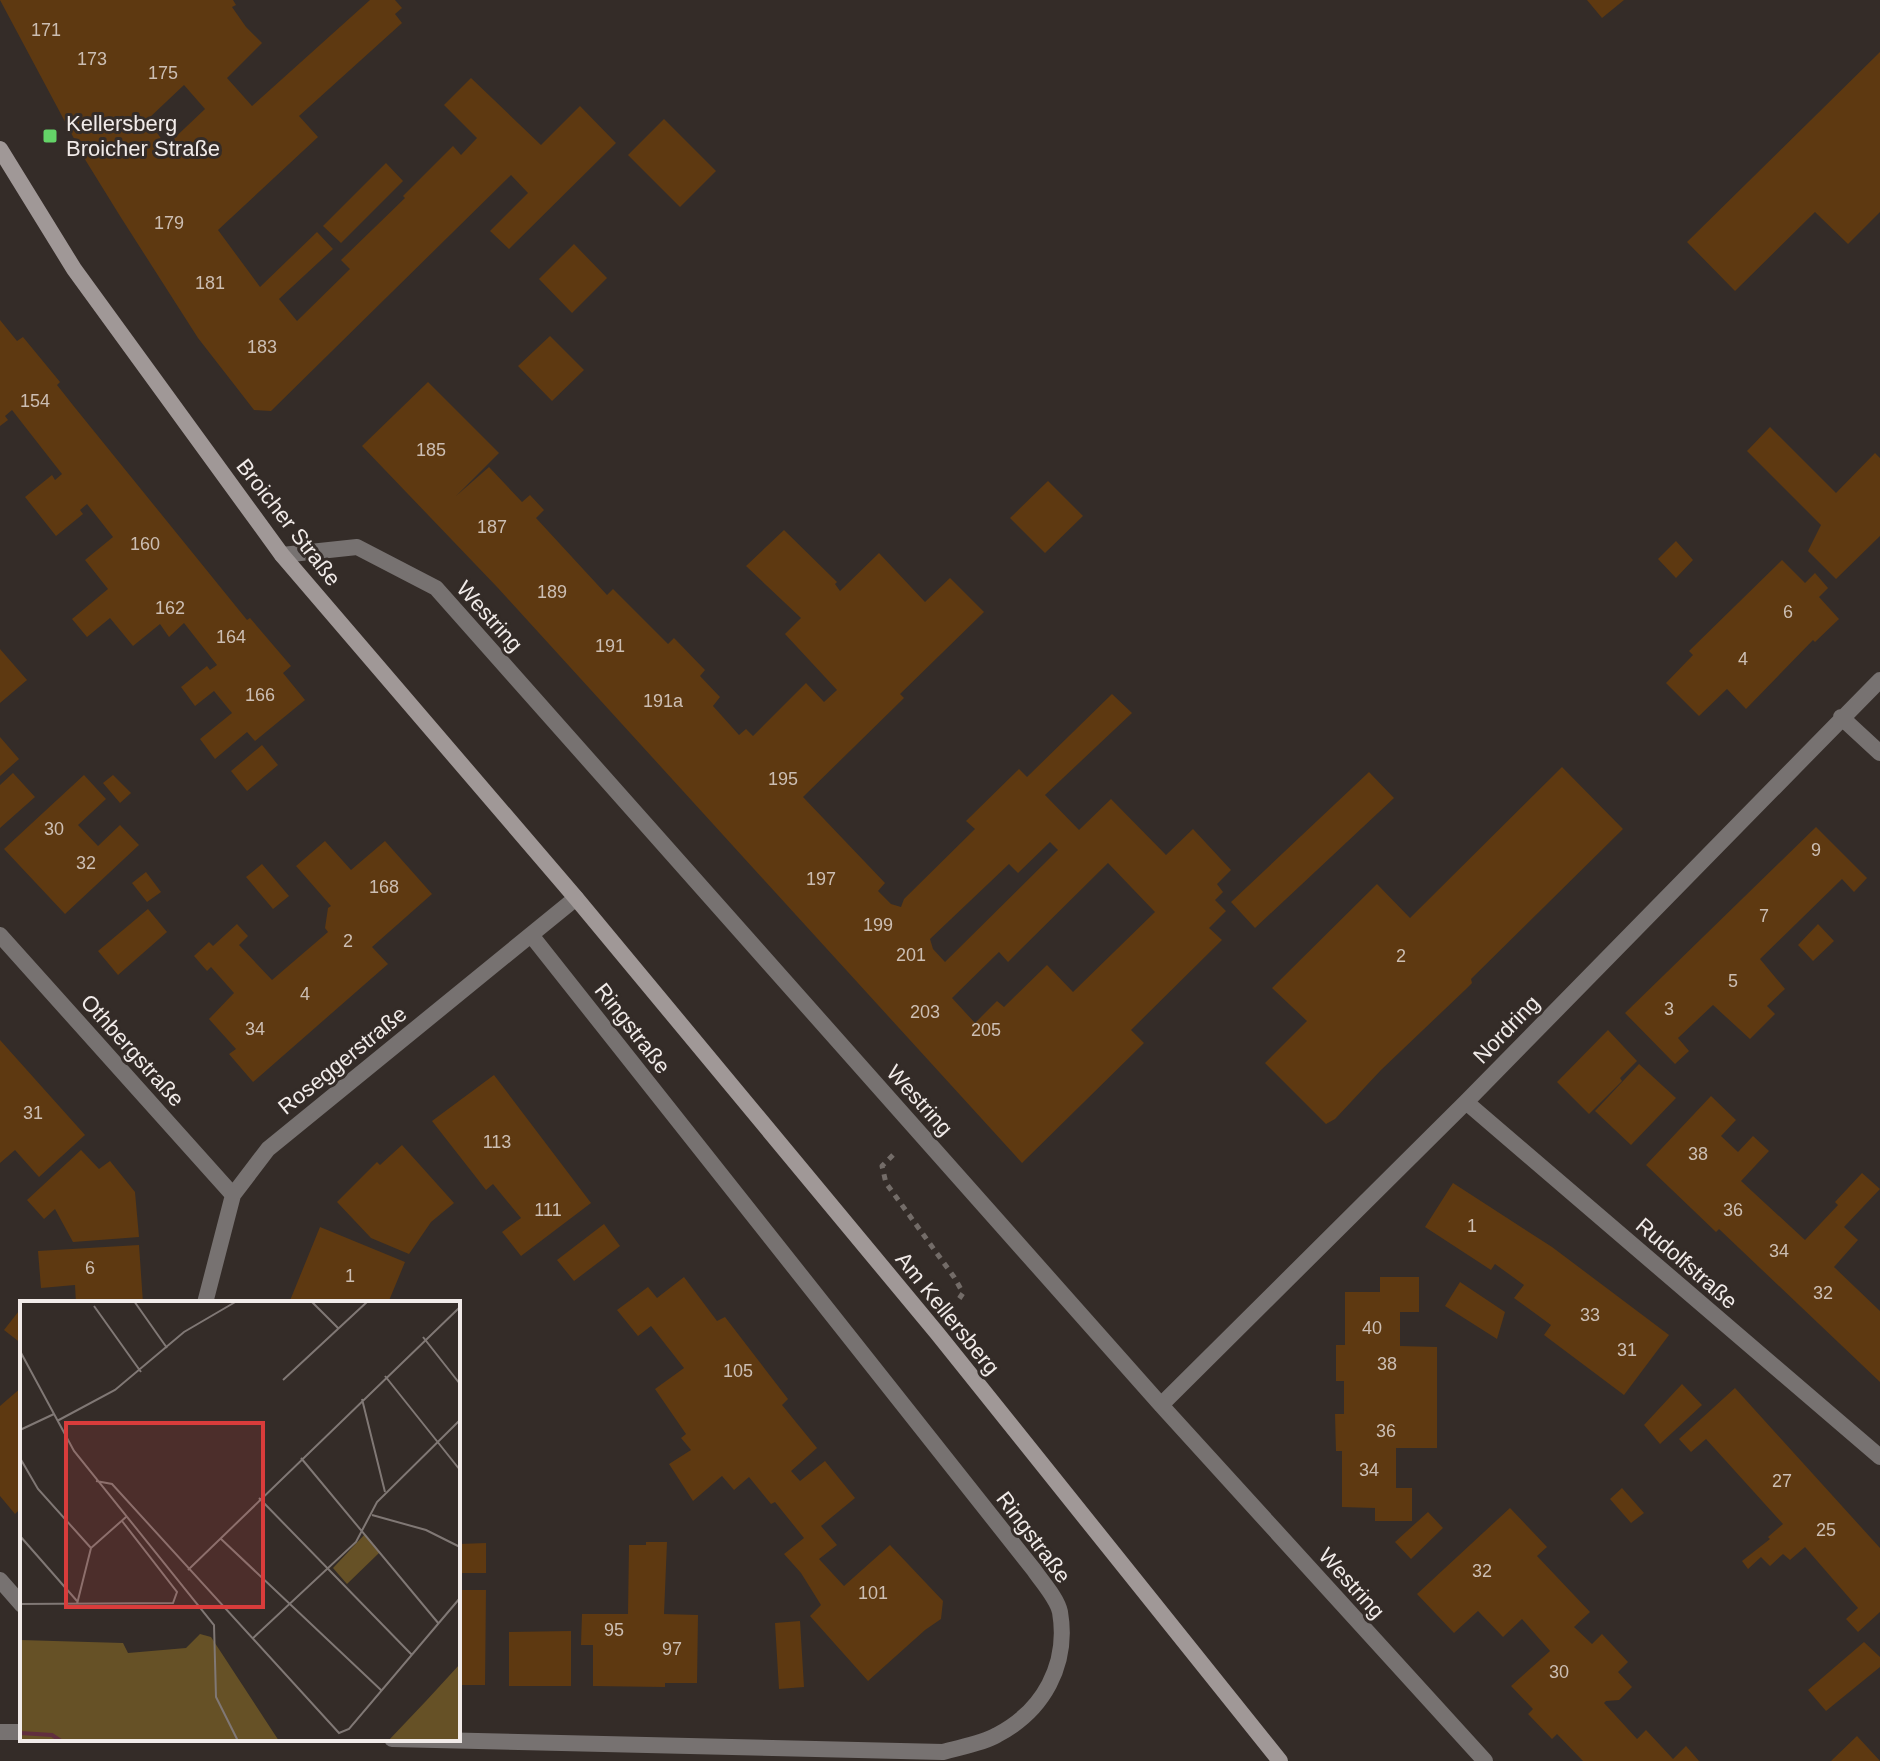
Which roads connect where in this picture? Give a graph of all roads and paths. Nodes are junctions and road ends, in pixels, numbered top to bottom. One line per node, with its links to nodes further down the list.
1 (0, 149): 2 (main road, Broicher Straße)
2 (282, 555): 6 (main road, Broicher Straße); 10 (street, Westring)
3 (1880, 680): 4 (street, Nordring)
4 (1841, 717): 5 (street); 9 (street, Nordring)
5 (1880, 753)
6 (576, 898): 8 (street, Roseggerstraße); 13 (main road, Am Kellersberg)
7 (0, 935): 11 (street, Othbergstraße)
8 (531, 935): 11 (street, Roseggerstraße); 18 (street, Ringstraße)
9 (1466, 1102): 14 (street, Nordring); 15 (street, Rudolfstraße)
10 (918, 1132): 13 (path); 14 (street, Westring)
11 (233, 1195): 12 (street, Roseggerstraße)
12 (206, 1301)
13 (937, 1333): 19 (main road, Am Kellersberg)
14 (1161, 1405): 20 (street, Westring)
15 (1880, 1457)
16 (0, 1580): 17 (street)
17 (20, 1603)
18 (460, 1741)
19 (1280, 1761)
20 (1485, 1761)

